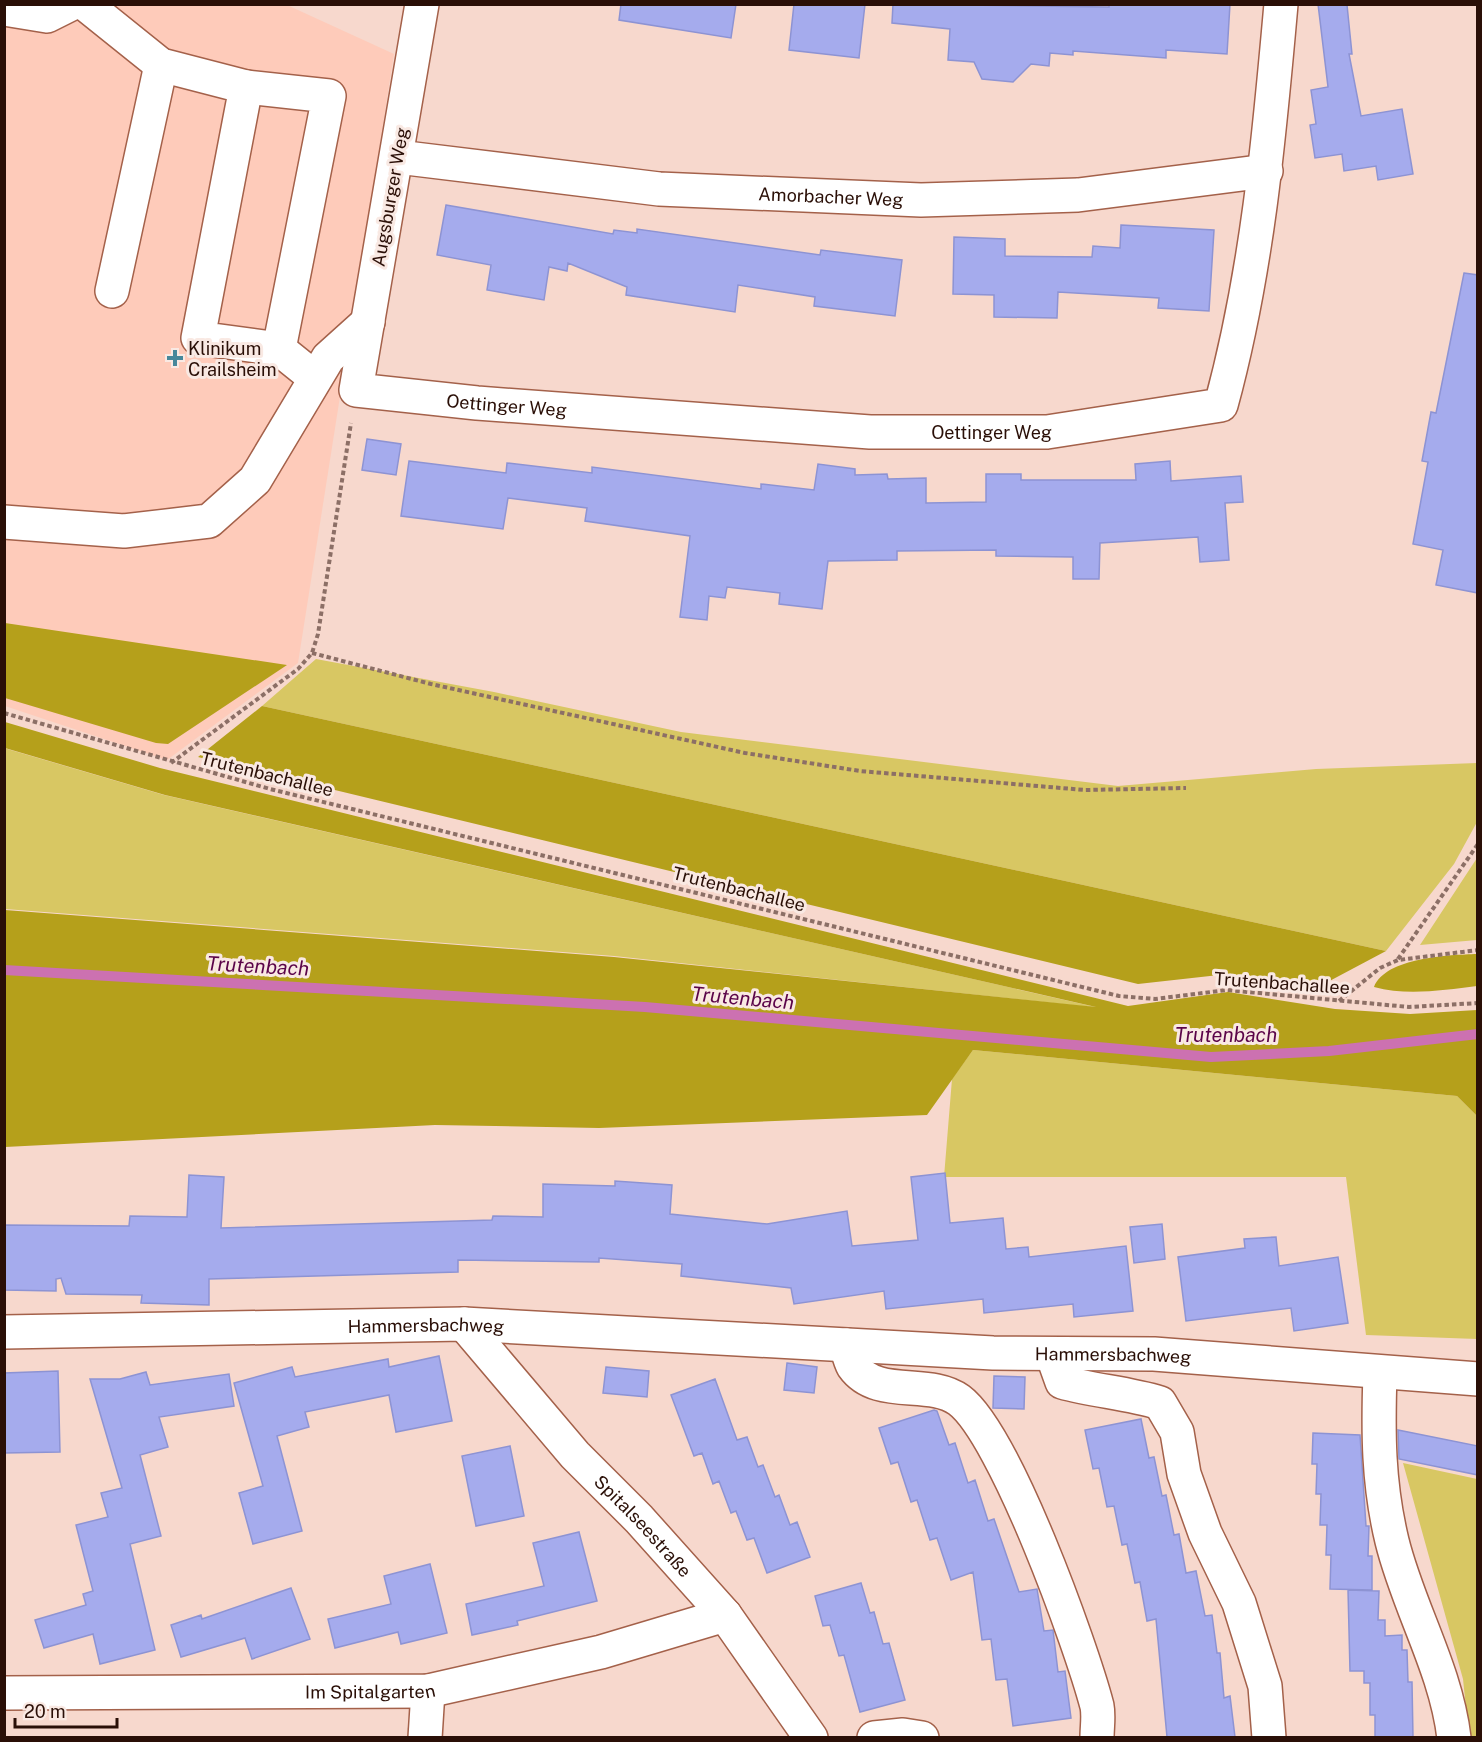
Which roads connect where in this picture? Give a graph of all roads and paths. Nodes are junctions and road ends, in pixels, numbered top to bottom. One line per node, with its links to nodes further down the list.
1 (71, 4): 5 (street)
2 (85, 4): 6 (street)
3 (422, 4): 8 (street, Augsburger Weg)
4 (1281, 4): 9 (street, Oettinger Weg)
5 (4, 9)
6 (161, 65): 7 (street); 10 (street)
7 (246, 87): 12 (street); 12 (street)
8 (398, 157): 9 (street, Amorbacher Weg); 11 (street, Augsburger Weg)
9 (1266, 171): 14 (street, Oettinger Weg)
10 (112, 291)
11 (368, 322): 13 (street); 14 (street, Augsburger Weg)
12 (279, 349): 13 (street)
13 (315, 378): 15 (street)
14 (356, 390): 16 (path)
15 (4, 522)
16 (312, 653): 18 (path); 19 (path)
17 (4, 714): 18 (path, Trutenbachallee)
18 (171, 763): 23 (path, Trutenbachallee)
19 (1186, 788)
20 (1478, 844): 22 (path)
21 (1478, 950): 22 (path)
22 (1398, 960): 23 (path)
23 (1338, 1001): 24 (path, Trutenbachallee)
24 (1478, 1003)
25 (464, 1324): 26 (street, Hammersbachweg); 27 (street, Hammersbachweg); 31 (street, Spitalseestraße)
26 (4, 1332)
27 (846, 1345): 28 (street, Hammersbachweg); 38 (street)
28 (1052, 1354): 29 (street, Hammersbachweg); 39 (street)
29 (1380, 1373): 30 (street, Hammersbachweg); 40 (street)
30 (1478, 1379)
31 (725, 1615): 32 (street, Im Spitalgarten); 35 (street, Spitalseestraße)
32 (428, 1691): 33 (street, Im Spitalgarten); 34 (street)
33 (4, 1693)
34 (425, 1737)
35 (811, 1737)
36 (874, 1737): 37 (street)
37 (922, 1737)
38 (1097, 1737)
39 (1269, 1737)
40 (1454, 1737)

